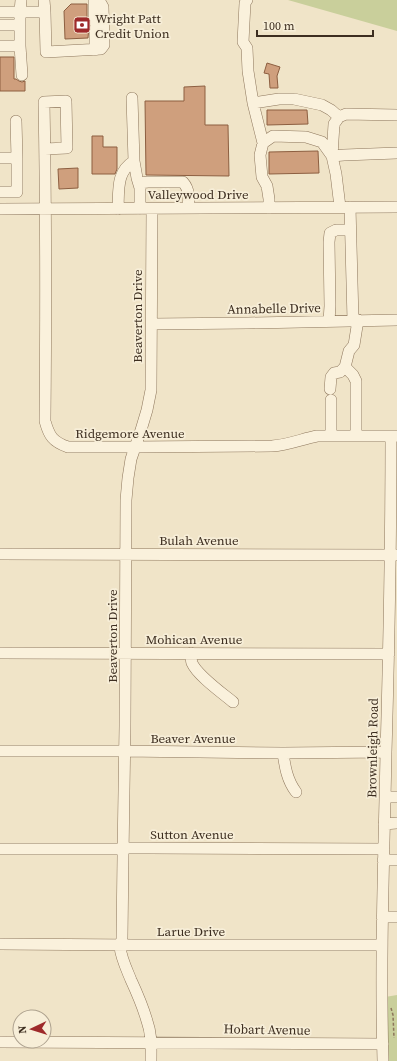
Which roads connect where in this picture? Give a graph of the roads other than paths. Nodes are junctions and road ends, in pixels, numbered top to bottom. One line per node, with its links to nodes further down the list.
1 (21, 0): 7 (street)
2 (44, 0): 8 (street)
3 (94, 0): 13 (street)
4 (99, 0): 13 (street)
5 (247, 0): 16 (street)
6 (0, 12): 7 (street)
7 (20, 12): 8 (street); 10 (street)
8 (45, 12): 13 (street)
9 (0, 25): 10 (street)
10 (20, 26): 12 (street)
11 (0, 46): 12 (street)
12 (20, 46): 14 (street)
13 (98, 49)
14 (22, 75)
15 (132, 98): 26 (street)
16 (253, 103): 18 (street); 20 (street)
17 (397, 115): 18 (street)
18 (339, 117): 23 (street)
19 (16, 121): 25 (street)
20 (262, 143): 23 (street); 32 (street)
21 (45, 149): 37 (street, Ridgemore Avenue)
22 (397, 153): 23 (street)
23 (332, 156): 29 (street)
24 (0, 158): 25 (street)
25 (17, 158): 28 (street)
26 (134, 160): 27 (street); 34 (street)
27 (139, 183): 31 (street); 35 (street)
28 (0, 192)
29 (345, 207): 30 (street, Valleywood Drive); 32 (street, Valleywood Drive); 38 (street)
30 (397, 207)
31 (188, 208): 32 (street, Valleywood Drive); 36 (street, Valleywood Drive)
32 (269, 208)
33 (0, 209): 37 (street, Valleywood Drive)
34 (118, 209): 35 (street, Valleywood Drive); 37 (street, Valleywood Drive)
35 (140, 209): 36 (street, Valleywood Drive)
36 (152, 209): 42 (street, Beaverton Drive)
37 (46, 210): 47 (street, Ridgemore Avenue)
38 (350, 230): 39 (street); 41 (street)
39 (356, 320): 40 (street, Annabelle Drive); 41 (street, Annabelle Drive); 43 (street)
40 (397, 320)
41 (328, 321): 42 (street, Annabelle Drive)
42 (152, 324): 47 (street, Beaverton Drive)
43 (345, 367): 44 (street); 45 (street)
44 (331, 436): 45 (street, Ridgemore Avenue); 47 (street, Ridgemore Avenue)
45 (356, 436): 46 (street, Ridgemore Avenue)
46 (394, 436): 50 (street, Brownleigh Road)
47 (135, 447): 49 (street, Beaverton Drive)
48 (0, 554): 49 (street, Bulah Avenue)
49 (125, 554): 50 (street, Bulah Avenue); 52 (street, Beaverton Drive)
50 (394, 556): 54 (street, Brownleigh Road)
51 (0, 653): 52 (street, Mohican Avenue)
52 (125, 653): 53 (street, Mohican Avenue); 56 (street, Beaverton Drive)
53 (191, 653): 54 (street, Mohican Avenue); 55 (street)
54 (389, 654): 58 (street, Brownleigh Road)
55 (233, 702)
56 (124, 751): 57 (street, Beaver Avenue); 59 (street, Beaver Avenue); 66 (street, Beaverton Drive)
57 (0, 752)
58 (386, 752): 59 (street, Beaver Avenue); 62 (street, Brownleigh Road)
59 (283, 753): 60 (street)
60 (296, 792)
61 (397, 796): 62 (street)
62 (385, 797): 64 (street, Brownleigh Road)
63 (397, 823): 64 (street)
64 (384, 824): 67 (street, Brownleigh Road)
65 (0, 849): 66 (street, Sutton Avenue)
66 (123, 849): 67 (street, Sutton Avenue); 72 (street, Beaverton Drive)
67 (384, 854): 68 (street, Sutton Avenue); 70 (street, Brownleigh Road)
68 (397, 860)
69 (397, 917): 70 (street)
70 (382, 918): 73 (street, Brownleigh Road)
71 (0, 944): 72 (street, Larue Drive)
72 (120, 945): 73 (street, Larue Drive); 75 (street, Beaverton Drive)
73 (381, 945): 76 (street, Brownleigh Road)
74 (0, 1042): 75 (street, Hobart Avenue)
75 (151, 1042): 76 (street, Hobart Avenue); 77 (street, Beaverton Drive)
76 (383, 1044): 78 (street, Brownleigh Road)
77 (151, 1061)
78 (383, 1061)

